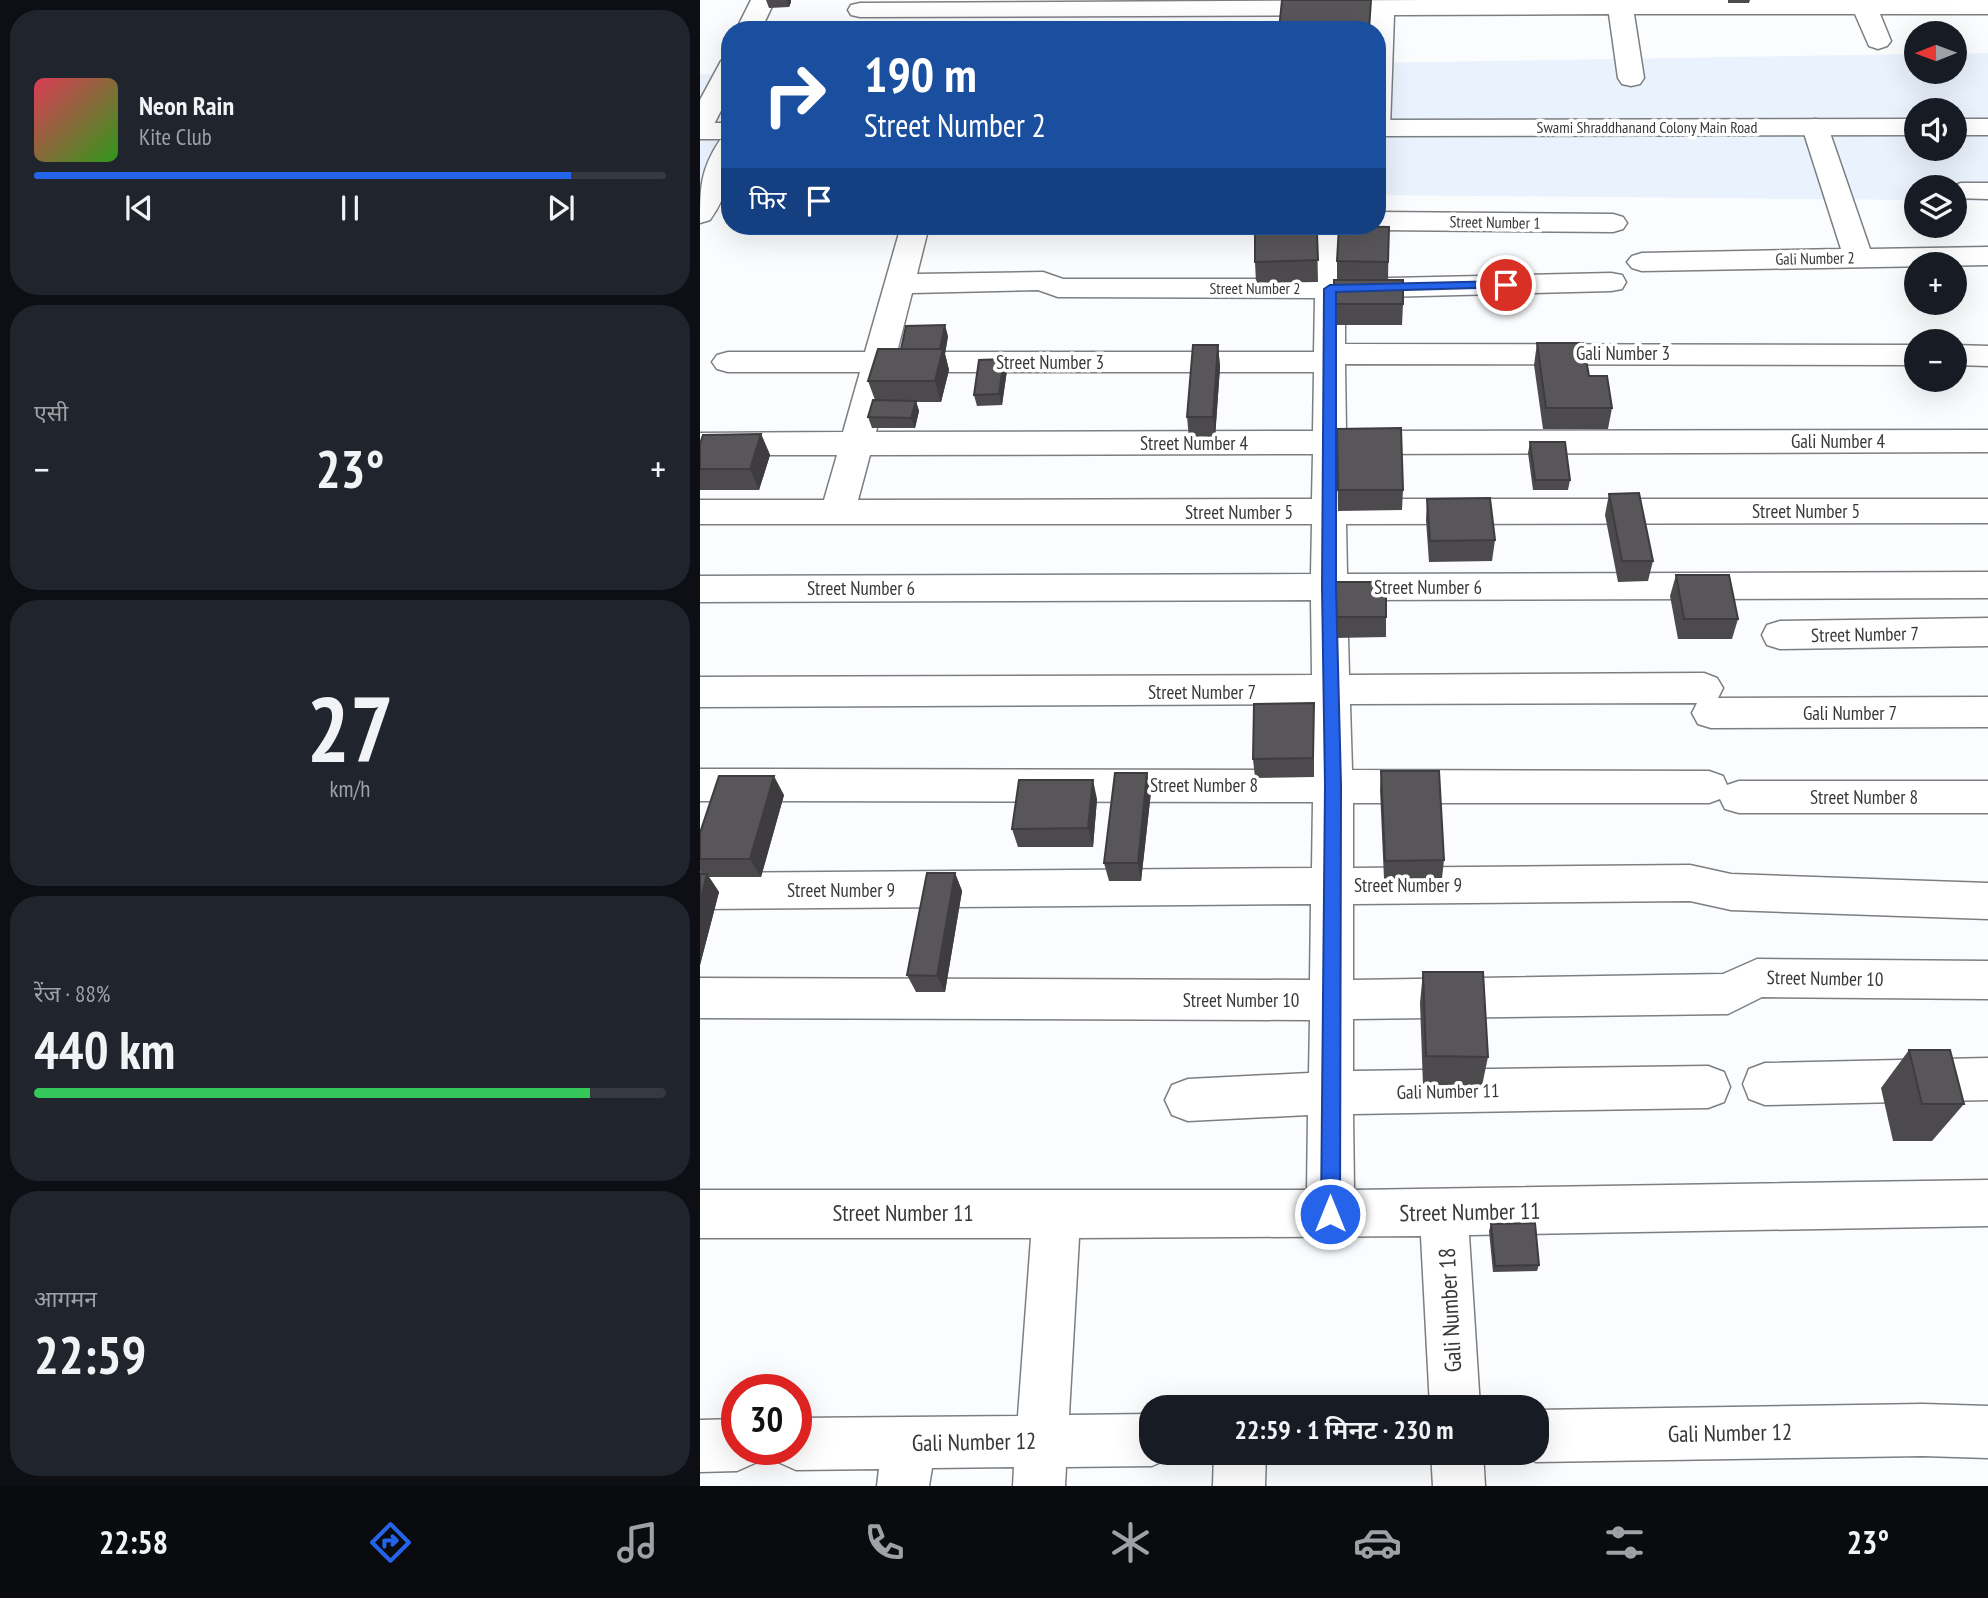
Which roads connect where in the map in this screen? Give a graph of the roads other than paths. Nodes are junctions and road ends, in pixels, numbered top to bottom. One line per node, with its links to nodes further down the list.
1 (763, 0): 7 (street)
2 (1381, 5): 3 (street); 6 (street)
3 (1620, 5): 4 (street); 9 (street)
4 (1864, 6): 5 (street); 8 (street)
5 (1988, 7)
6 (860, 10)
7 (752, 21)
8 (1878, 41)
9 (1632, 78)
10 (721, 85): 15 (street)
11 (1815, 127): 12 (street, Swami Shraddhanand Colony Main Road); 16 (street, Swami Shraddhanand Colony Main Road); 25 (street)
12 (1904, 127)
13 (1967, 127): 14 (street)
14 (1988, 127)
15 (700, 128): 17 (street)
16 (1386, 128)
17 (721, 130)
18 (721, 166): 19 (street)
19 (700, 214)
20 (1386, 221): 21 (street, Street Number 1)
21 (1613, 223)
22 (913, 235): 28 (street)
23 (1330, 235): 29 (street)
24 (1988, 256): 25 (street, Gali Number 2)
25 (1858, 257): 26 (street, Gali Number 2)
26 (1642, 262)
27 (1611, 282): 29 (street, Street Number 2)
28 (900, 284): 29 (street, Street Number 2); 35 (street)
29 (1330, 289): 33 (street)
30 (1904, 355): 33 (street, Gali Number 3)
31 (1967, 355): 32 (street)
32 (1988, 356)
33 (1331, 358): 35 (street, Street Number 3); 39 (street)
34 (728, 362): 35 (street, Street Number 3)
35 (880, 363): 38 (street)
36 (1988, 441): 37 (street, Gali Number 4)
37 (1688, 442): 39 (street, Street Number 4)
38 (858, 443): 39 (street, Street Number 4); 40 (street, Street Number 4); 41 (street)
39 (1330, 443): 44 (street)
40 (700, 444)
41 (838, 511): 43 (street, Street Number 5); 44 (street, Street Number 5)
42 (1988, 511): 44 (street, Street Number 5)
43 (700, 512)
44 (1331, 513): 46 (street)
45 (1988, 585): 46 (street, Street Number 6)
46 (1329, 587): 47 (street, Street Number 6); 51 (street)
47 (700, 589)
48 (1969, 633): 49 (street, Street Number 7)
49 (1780, 635)
50 (700, 692): 51 (street, Street Number 7)
51 (1331, 692): 52 (street, Street Number 7); 55 (street)
52 (1708, 701): 53 (street, Gali Number 7)
53 (1988, 712)
54 (700, 785): 55 (street, Street Number 8)
55 (1333, 785): 56 (street, Street Number 8); 57 (street)
56 (1988, 797)
57 (1332, 886): 58 (street, Street Number 9); 59 (street, Street Number 9); 62 (street)
58 (700, 891)
59 (1988, 901)
60 (1988, 980): 62 (street, Street Number 10)
61 (700, 998): 62 (street, Street Number 10)
62 (1332, 1000): 66 (street)
63 (1988, 1079): 64 (street)
64 (1765, 1084)
65 (1708, 1087): 66 (street, Gali Number 11)
66 (1331, 1093): 67 (street, Gali Number 11); 72 (street)
67 (1188, 1100)
68 (1988, 1203): 70 (street, Street Number 11)
69 (1057, 1212): 71 (street, Street Number 11); 72 (street, Street Number 11); 80 (street)
70 (1444, 1212): 72 (street, Street Number 11); 73 (street, Gali Number 18)
71 (700, 1214)
72 (1330, 1214)
73 (1454, 1395)
74 (1988, 1432): 75 (street, Gali Number 12)
75 (1549, 1436)
76 (1139, 1443): 80 (street, Gali Number 12)
77 (721, 1445): 78 (street)
78 (700, 1446)
79 (812, 1447): 81 (street, Gali Number 12)
80 (1041, 1464): 81 (street, Gali Number 12)
81 (906, 1465)
82 (1239, 1465): 84 (street)
83 (1458, 1465): 85 (street)
84 (1238, 1486)
85 (1460, 1486)

